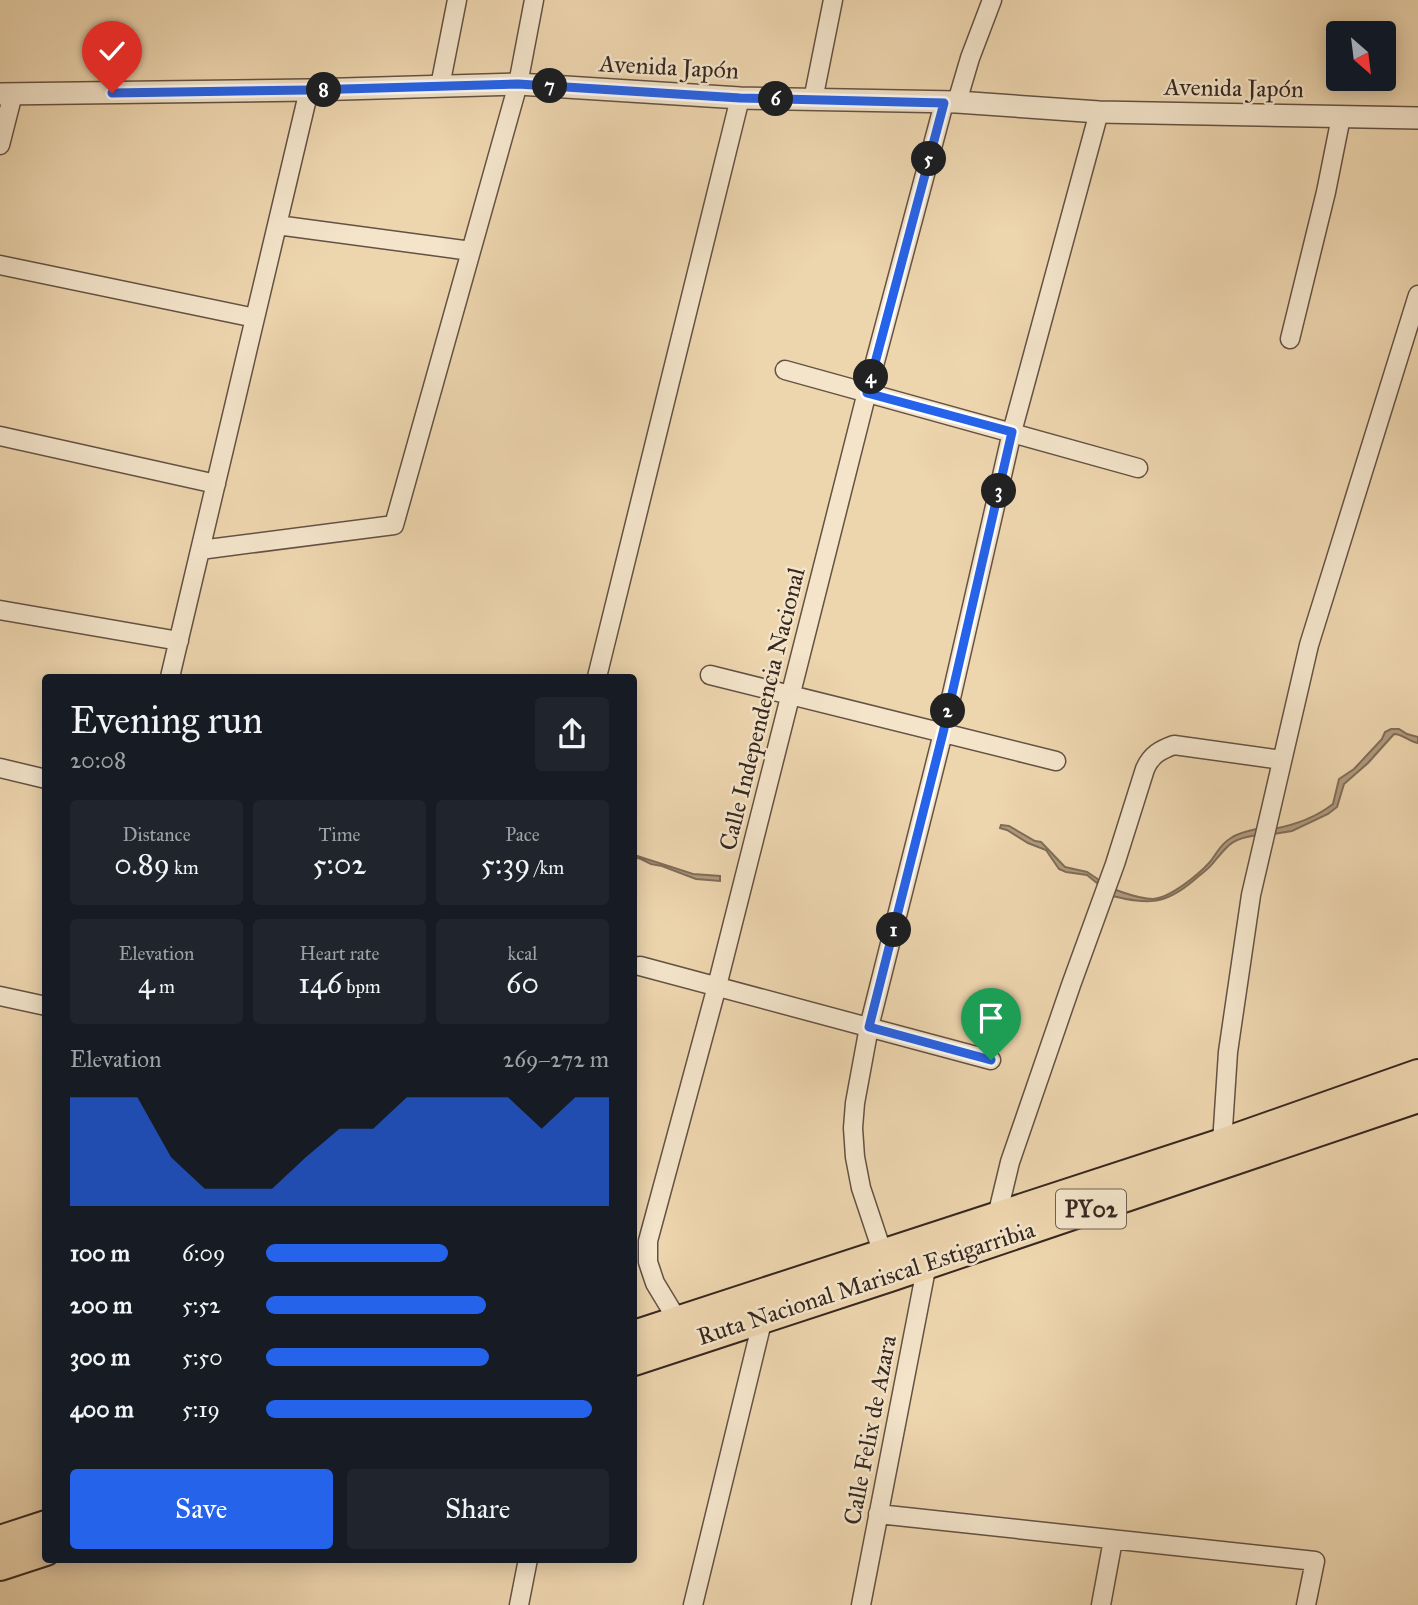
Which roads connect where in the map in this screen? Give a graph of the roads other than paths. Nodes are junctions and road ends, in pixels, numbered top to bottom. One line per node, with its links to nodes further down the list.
1 (457, 0): 6 (street)
2 (534, 0): 5 (street)
3 (833, 0): 10 (street)
4 (992, 0): 11 (street, Calle Independencia Nacional)
5 (518, 84): 6 (street, Avenida Japón); 9 (street, Avenida Japón); 17 (street)
6 (440, 86): 7 (street, Avenida Japón)
7 (309, 90): 8 (street, Avenida Japón); 16 (street)
8 (6, 94): 15 (street)
9 (740, 98): 10 (street, Avenida Japón); 32 (street)
10 (813, 100): 11 (street, Avenida Japón)
11 (951, 103): 12 (street, Avenida Japón); 23 (street, Calle Independencia Nacional)
12 (1099, 112): 13 (street, Avenida Japón); 24 (street)
13 (1341, 117): 14 (street, Avenida Japón); 21 (street)
14 (1418, 118)
15 (0, 145)
16 (277, 225): 17 (street); 20 (street)
17 (471, 251): 28 (street)
18 (0, 265): 20 (street)
19 (1418, 295): 37 (street)
20 (255, 318): 27 (street)
21 (1290, 339)
22 (785, 370): 23 (street)
23 (867, 393): 24 (street); 34 (street, Calle Independencia Nacional)
24 (1012, 432): 26 (street); 35 (street)
25 (0, 436): 27 (street)
26 (1138, 468)
27 (216, 484): 28 (street)
28 (200, 550): 30 (street)
29 (0, 610): 30 (street)
30 (179, 641): 31 (street)
31 (171, 674)
32 (598, 674)
33 (710, 675): 34 (street)
34 (792, 695): 35 (street); 41 (street, Calle Independencia Nacional)
35 (943, 733): 36 (street); 44 (street)
36 (1056, 761)
37 (1282, 761): 48 (street); 49 (street)
38 (0, 768): 39 (street)
39 (42, 778)
40 (640, 966): 41 (street)
41 (717, 986): 44 (street); 53 (street, Calle Independencia Nacional)
42 (0, 996): 43 (street)
43 (42, 1005)
44 (869, 1027): 45 (street); 50 (street)
45 (991, 1060)
46 (1418, 1074): 48 (highway, Ruta Nacional Mariscal Estigarribia / PY02)
47 (1418, 1098): 51 (highway, Ruta Nacional Mariscal Estigarribia / PY02)
48 (1222, 1143): 49 (highway, Ruta Nacional Mariscal Estigarribia / PY02)
49 (998, 1216): 50 (highway, Ruta Nacional Mariscal Estigarribia / PY02)
50 (883, 1254): 53 (highway, Ruta Nacional Mariscal Estigarribia / PY02)
51 (927, 1264): 52 (highway, Ruta Nacional Mariscal Estigarribia / PY02); 56 (street, Calle Felix de Azara)
52 (763, 1318): 55 (highway, Ruta Nacional Mariscal Estigarribia / PY02); 64 (street)
53 (678, 1321): 54 (highway, Ruta Nacional Mariscal Estigarribia / PY02)
54 (637, 1334)
55 (637, 1360)
56 (878, 1514): 59 (street); 65 (street, Calle Felix de Azara)
57 (42, 1526): 58 (highway)
58 (0, 1540)
59 (1113, 1540): 66 (street); 67 (street)
60 (42, 1552): 62 (highway)
61 (526, 1563): 63 (street)
62 (0, 1566)
63 (519, 1605)
64 (693, 1605)
65 (861, 1605)
66 (1101, 1605)
67 (1306, 1605)

